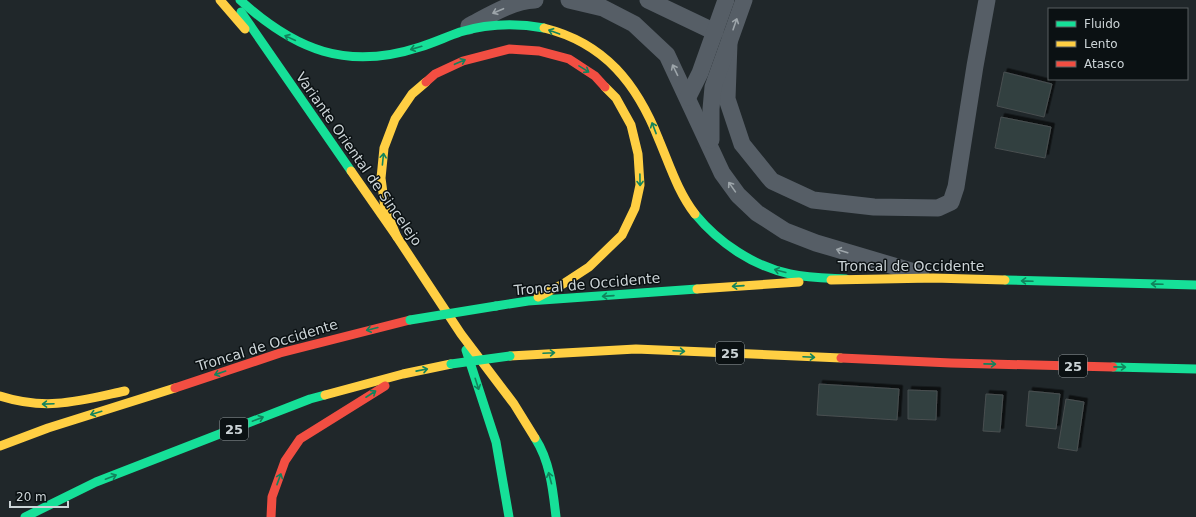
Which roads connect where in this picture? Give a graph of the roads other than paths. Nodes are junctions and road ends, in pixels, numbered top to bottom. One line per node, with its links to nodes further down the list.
1 (220, 0): 13 (highway)
2 (233, 0): 13 (highway, Variante Oriental de Sincelejo)
3 (240, 0): 11 (highway, one-way to 3)
4 (536, 0): 11 (street, one-way to 11)
5 (569, 0): 14 (street, one-way to 5)
6 (648, 0): 10 (street)
7 (726, 0): 10 (street)
8 (744, 0): 12 (street, one-way to 8)
9 (987, 0): 12 (street)
10 (714, 32): 14 (street)
11 (453, 35): 18 (highway, one-way to 11)
12 (729, 43): 15 (street)
13 (277, 64): 16 (highway, Variante Oriental de Sincelejo)
14 (688, 98): 15 (street)
15 (713, 151): 17 (street, one-way to 15)
16 (397, 237): 20 (highway, one-way to 20); 21 (highway, Variante Oriental de Sincelejo)
17 (933, 278): 18 (highway, Troncal de Occidente); 19 (highway, Troncal de Occidente, one-way to 17)
18 (846, 279): 20 (highway, Troncal de Occidente, one-way to 20)
19 (1196, 285)
20 (528, 301): 24 (highway, Troncal de Occidente, one-way to 24, bridge)
21 (461, 334): 31 (highway, one-way to 31); 32 (highway, one-way to 21)
22 (1196, 369): 23 (highway, 25, one-way to 22, bridge)
23 (403, 374): 29 (highway, 25, one-way to 23); 30 (highway, one-way to 23)
24 (197, 381): 25 (highway); 28 (highway, Troncal de Occidente, one-way to 28)
25 (150, 387)
26 (134, 388): 27 (highway, one-way to 27)
27 (0, 396)
28 (0, 446)
29 (25, 517)
30 (271, 517)
31 (510, 517)
32 (556, 517)

